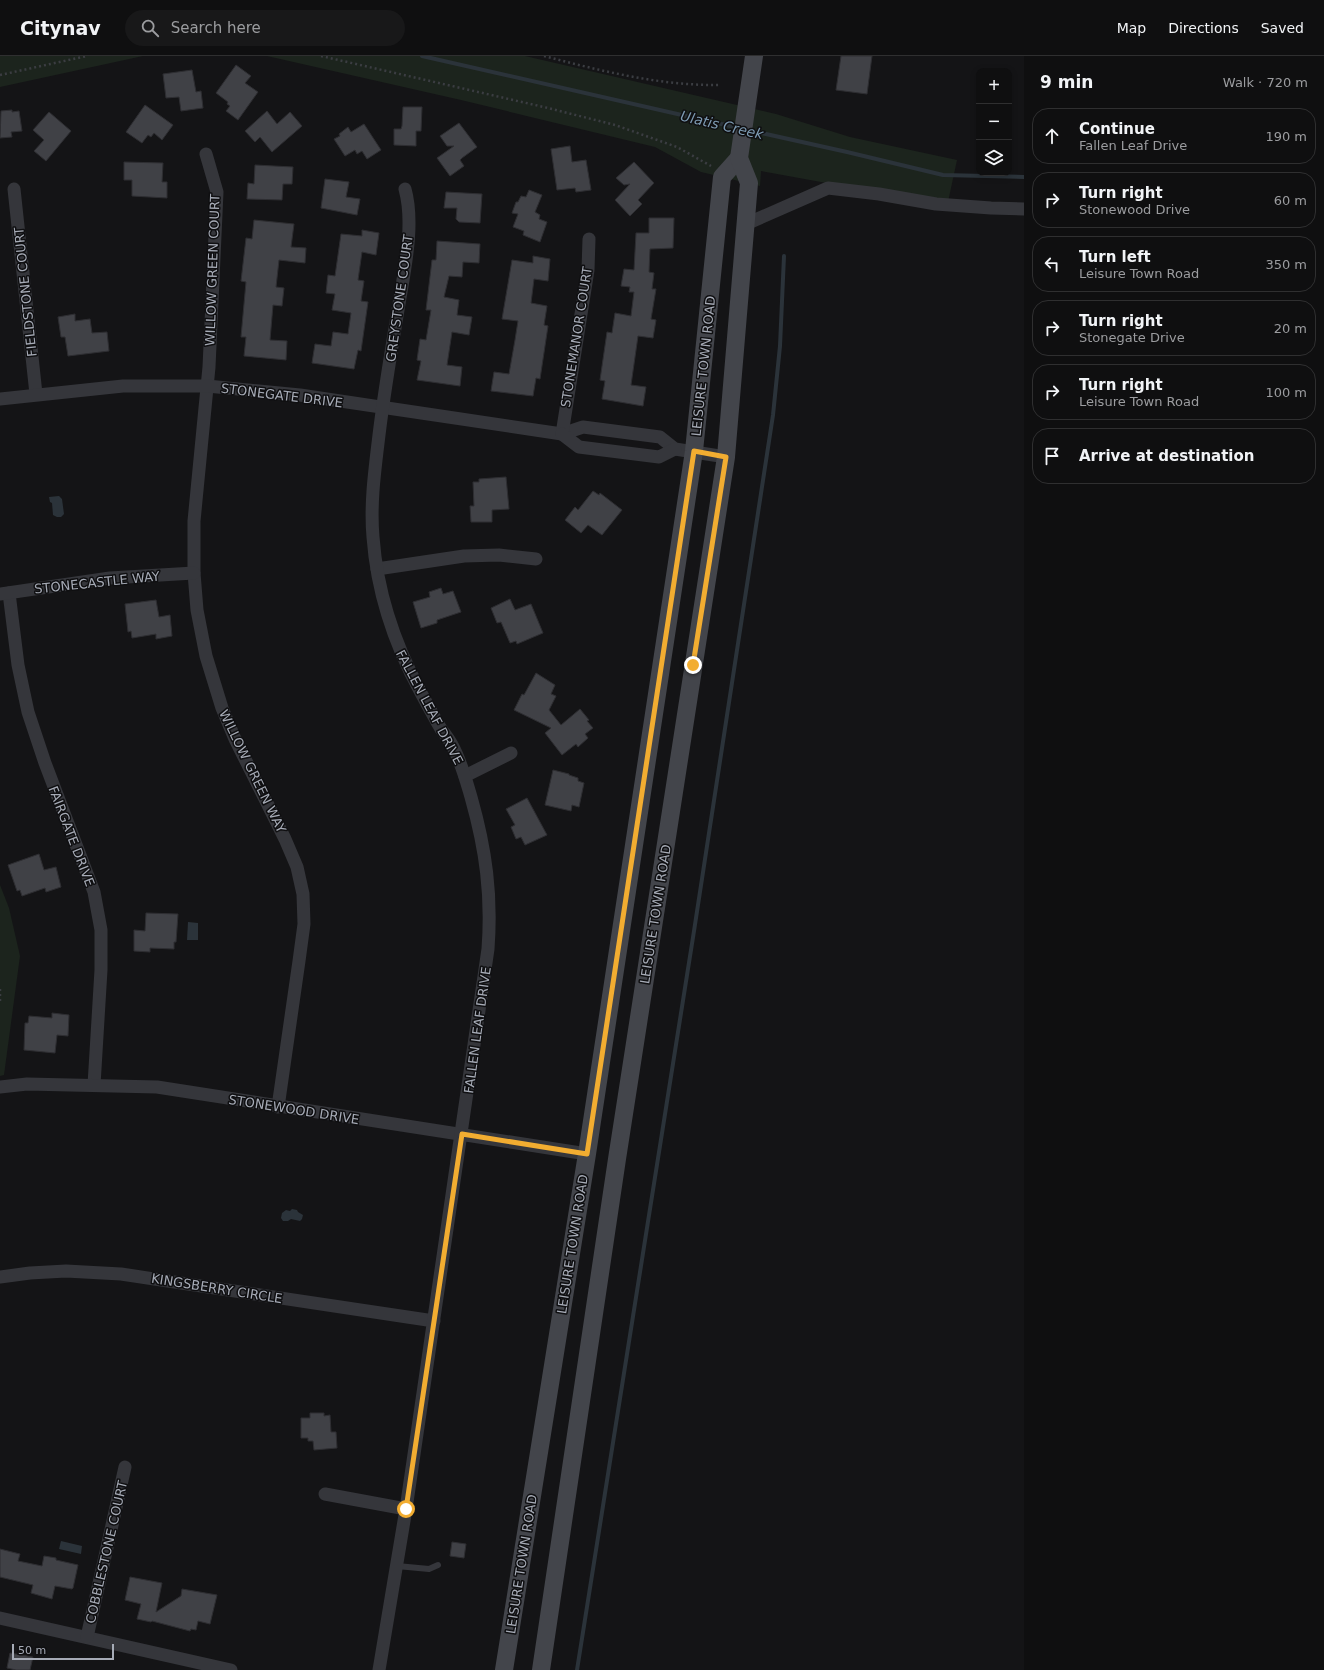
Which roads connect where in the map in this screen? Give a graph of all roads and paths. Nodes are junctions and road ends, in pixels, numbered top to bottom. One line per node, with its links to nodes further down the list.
1 (87, 56): 5 (path)
2 (321, 56): 9 (path)
3 (544, 56): 6 (path)
4 (754, 56): 8 (main road)
5 (0, 74)
6 (721, 85)
7 (206, 154): 15 (street, WILLOW GREEN COURT)
8 (738, 158): 13 (main road, LEISURE TOWN ROAD); 21 (main road, LEISURE TOWN ROAD)
9 (712, 168)
10 (14, 189): 16 (street, FIELDSTONE COURT)
11 (405, 189): 18 (street, GREYSTONE COURT)
12 (1024, 209): 13 (street)
13 (746, 224): 22 (main road, LEISURE TOWN ROAD)
14 (589, 240): 19 (street, STONEMANOR COURT)
15 (207, 386): 16 (street, STONEGATE DRIVE); 18 (street, STONEGATE DRIVE); 25 (street, WILLOW GREEN WAY)
16 (36, 394): 17 (street, STONEGATE DRIVE)
17 (0, 399)
18 (382, 408): 19 (street, STONEGATE DRIVE); 24 (street, FALLEN LEAF DRIVE)
19 (562, 434): 20 (street, STONEGATE DRIVE); 20 (street, STONEGATE DRIVE)
20 (675, 449): 21 (street)
21 (694, 451): 22 (street); 35 (main road, LEISURE TOWN ROAD)
22 (726, 457): 48 (main road, LEISURE TOWN ROAD)
23 (536, 559): 24 (street)
24 (378, 570): 28 (street, FALLEN LEAF DRIVE)
25 (194, 573): 26 (street, STONECASTLE WAY); 33 (street, WILLOW GREEN WAY)
26 (5, 593): 31 (street, FAIRGATE DRIVE)
27 (511, 753): 28 (street)
28 (465, 776): 34 (street, FALLEN LEAF DRIVE)
29 (0, 990): 30 (path)
30 (0, 1002)
31 (94, 1085): 32 (street, STONEWOOD DRIVE); 33 (street, STONEWOOD DRIVE)
32 (0, 1087)
33 (278, 1107): 34 (street, STONEWOOD DRIVE)
34 (462, 1134): 35 (street, STONEWOOD DRIVE); 37 (street, FALLEN LEAF DRIVE)
35 (587, 1154): 47 (main road, LEISURE TOWN ROAD)
36 (0, 1277): 37 (street, KINGSBERRY CIRCLE)
37 (434, 1321): 40 (street, FALLEN LEAF DRIVE)
38 (125, 1467): 44 (street, COBBLESTONE COURT)
39 (325, 1494): 40 (street)
40 (406, 1509): 42 (street, FALLEN LEAF DRIVE)
41 (438, 1565): 42 (lane)
42 (396, 1566): 46 (street, FALLEN LEAF DRIVE)
43 (0, 1618): 44 (street)
44 (87, 1638): 45 (street)
45 (231, 1670)
46 (379, 1670)
47 (504, 1670)
48 (540, 1670)

